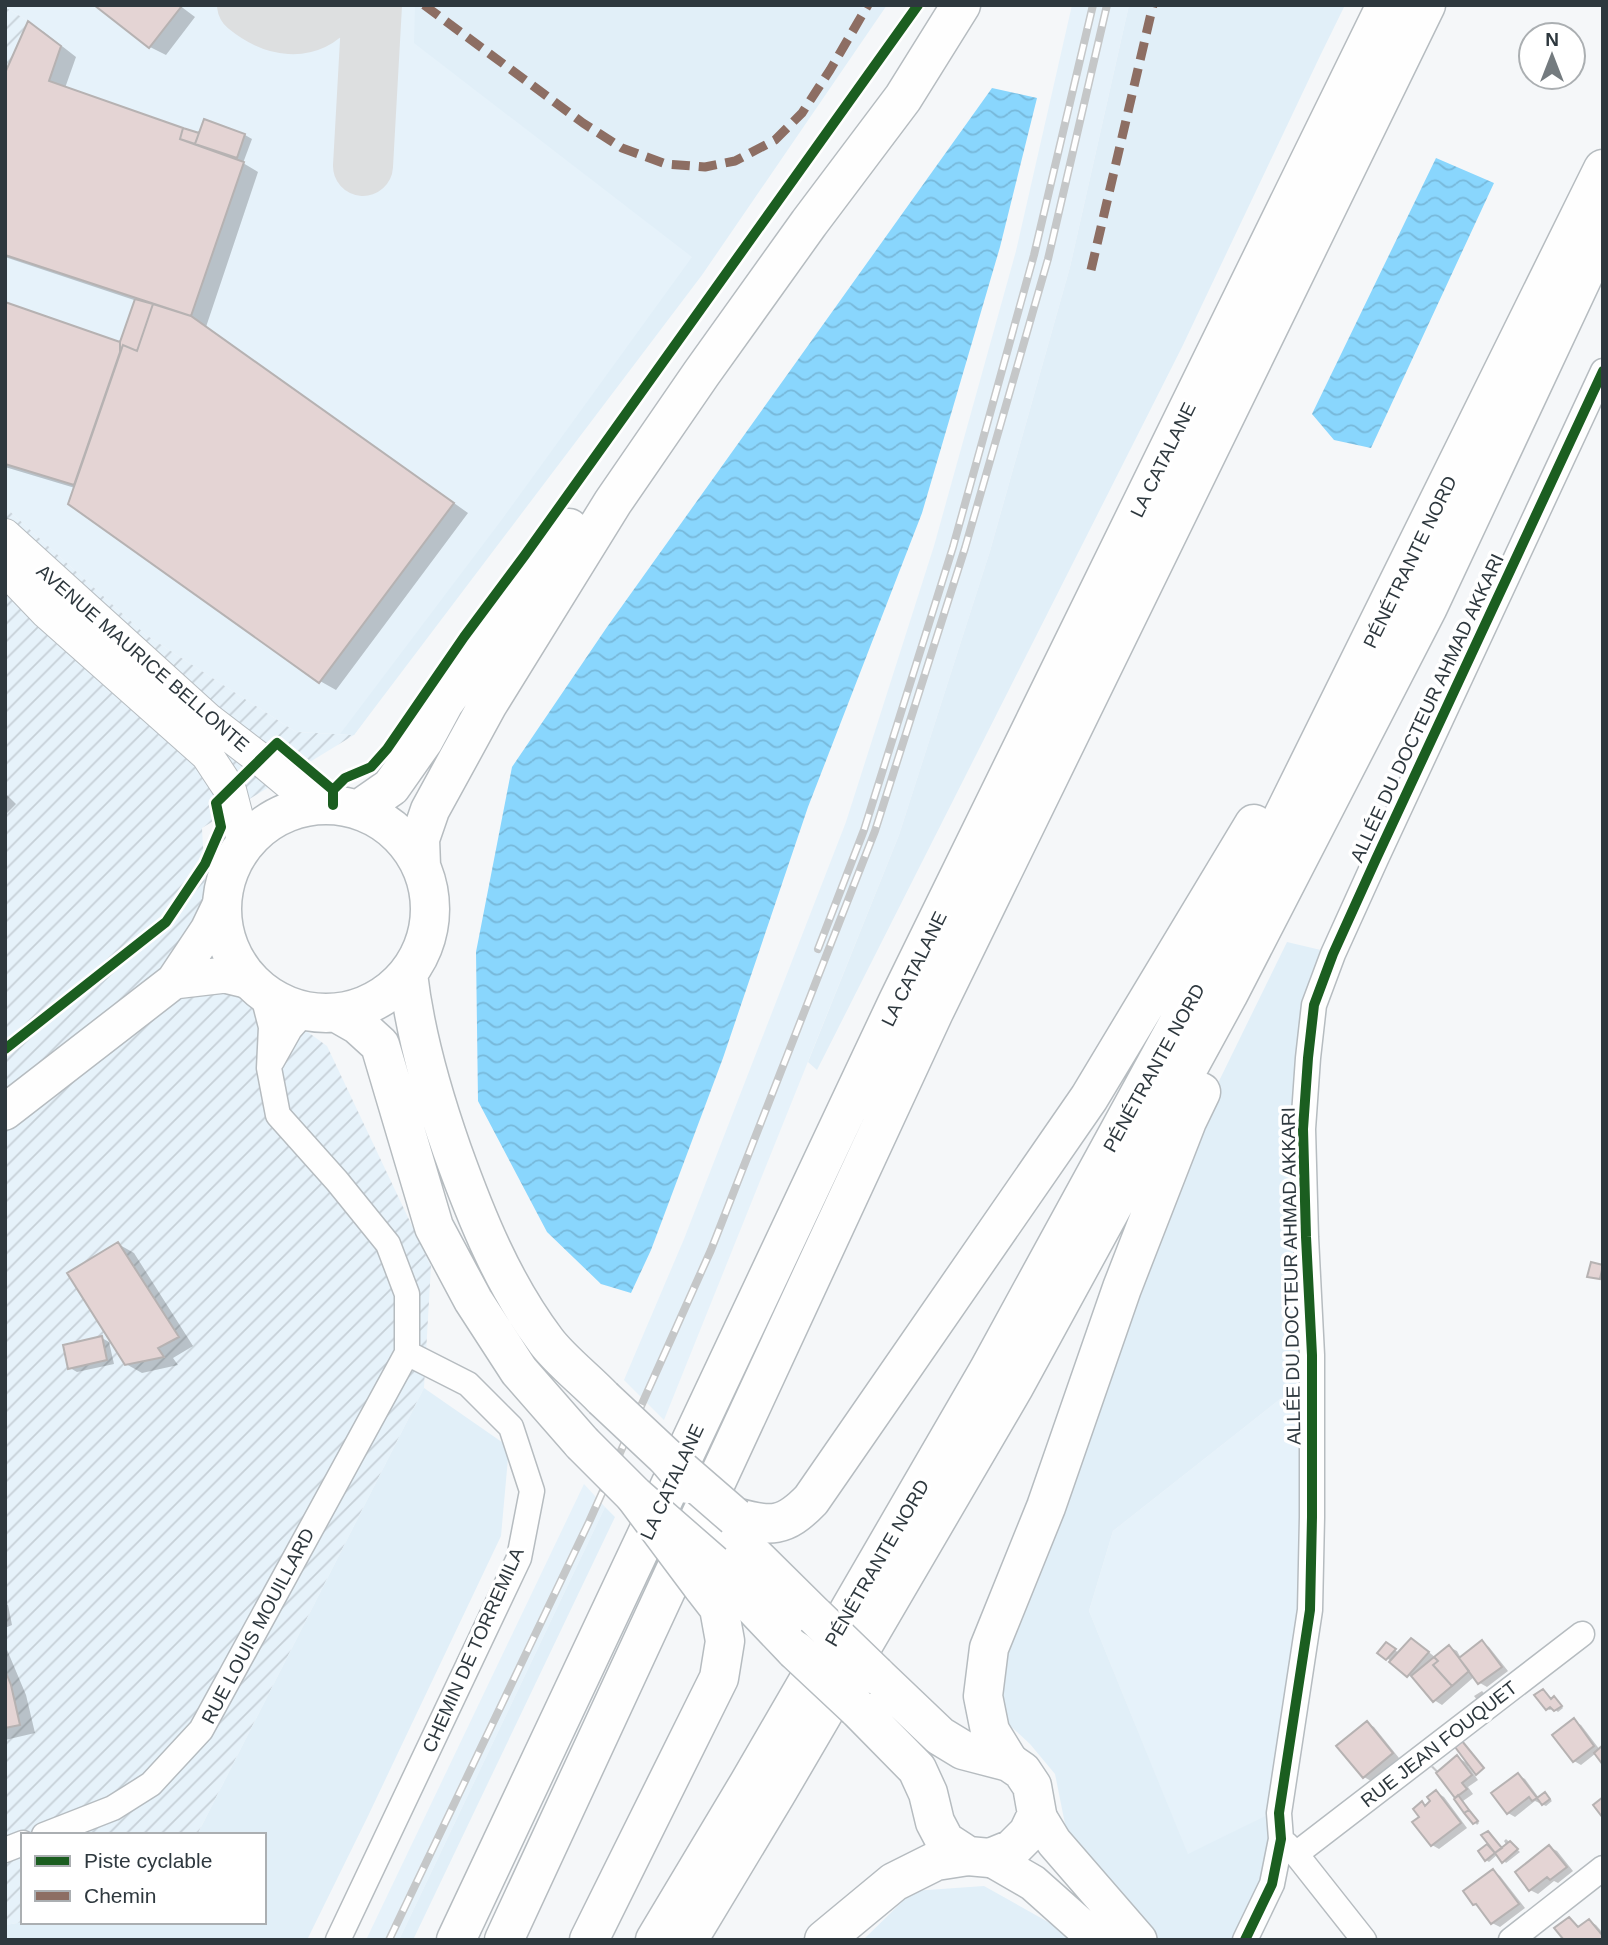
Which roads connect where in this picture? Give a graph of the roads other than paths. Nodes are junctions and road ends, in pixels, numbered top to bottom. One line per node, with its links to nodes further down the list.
1 (943, 5): 11 (main road)
2 (961, 5): 13 (main road)
3 (1386, 5): 31 (main road, LA CATALANE)
4 (1426, 5): 32 (main road, LA CATALANE)
5 (1598, 201): 9 (main road, PÉNÉTRANTE NORD); 22 (main road); 34 (main road, PÉNÉTRANTE NORD)
6 (1603, 371): 27 (street, ALLÉE DU DOCTEUR AHMAD AKKARI)
7 (5, 535): 10 (street, AVENUE MAURICE BELLONTE)
8 (5, 569): 12 (street, AVENUE MAURICE BELLONTE)
9 (1428, 607): 24 (main road); 35 (main road, PÉNÉTRANTE NORD)
10 (315, 805): 11 (main road); 12 (main road)
11 (358, 810): 13 (main road)
12 (244, 844): 14 (main road)
13 (421, 866): 15 (main road)
14 (222, 901): 16 (main road); 17 (main road)
15 (408, 974): 18 (main road); 22 (main road, bridge)
16 (174, 981): 17 (main road); 20 (main road)
17 (256, 986): 18 (main road); 19 (street)
18 (321, 1012): 19 (street); 22 (main road, bridge)
19 (269, 1068): 21 (street)
20 (5, 1112)
21 (407, 1353): 26 (street, RUE LOUIS MOUILLARD); 30 (street, CHEMIN DE TORREMILA)
22 (720, 1550): 24 (main road, bridge); 28 (main road, bridge); 33 (main road)
23 (1582, 1634): 27 (street, RUE JEAN FOUQUET)
24 (1009, 1762): 25 (main road)
25 (1037, 1814): 28 (main road); 38 (main road)
26 (49, 1833)
27 (1289, 1847): 39 (street, ALLÉE DU DOCTEUR AHMAD AKKARI); 40 (street)
28 (979, 1857): 36 (main road); 37 (main road)
29 (1603, 1867): 41 (street)
30 (338, 1940)
31 (456, 1940)
32 (505, 1940)
33 (589, 1940)
34 (655, 1940)
35 (688, 1940)
36 (824, 1940)
37 (1097, 1940)
38 (1139, 1940)
39 (1245, 1940)
40 (1364, 1940)
41 (1511, 1940)

